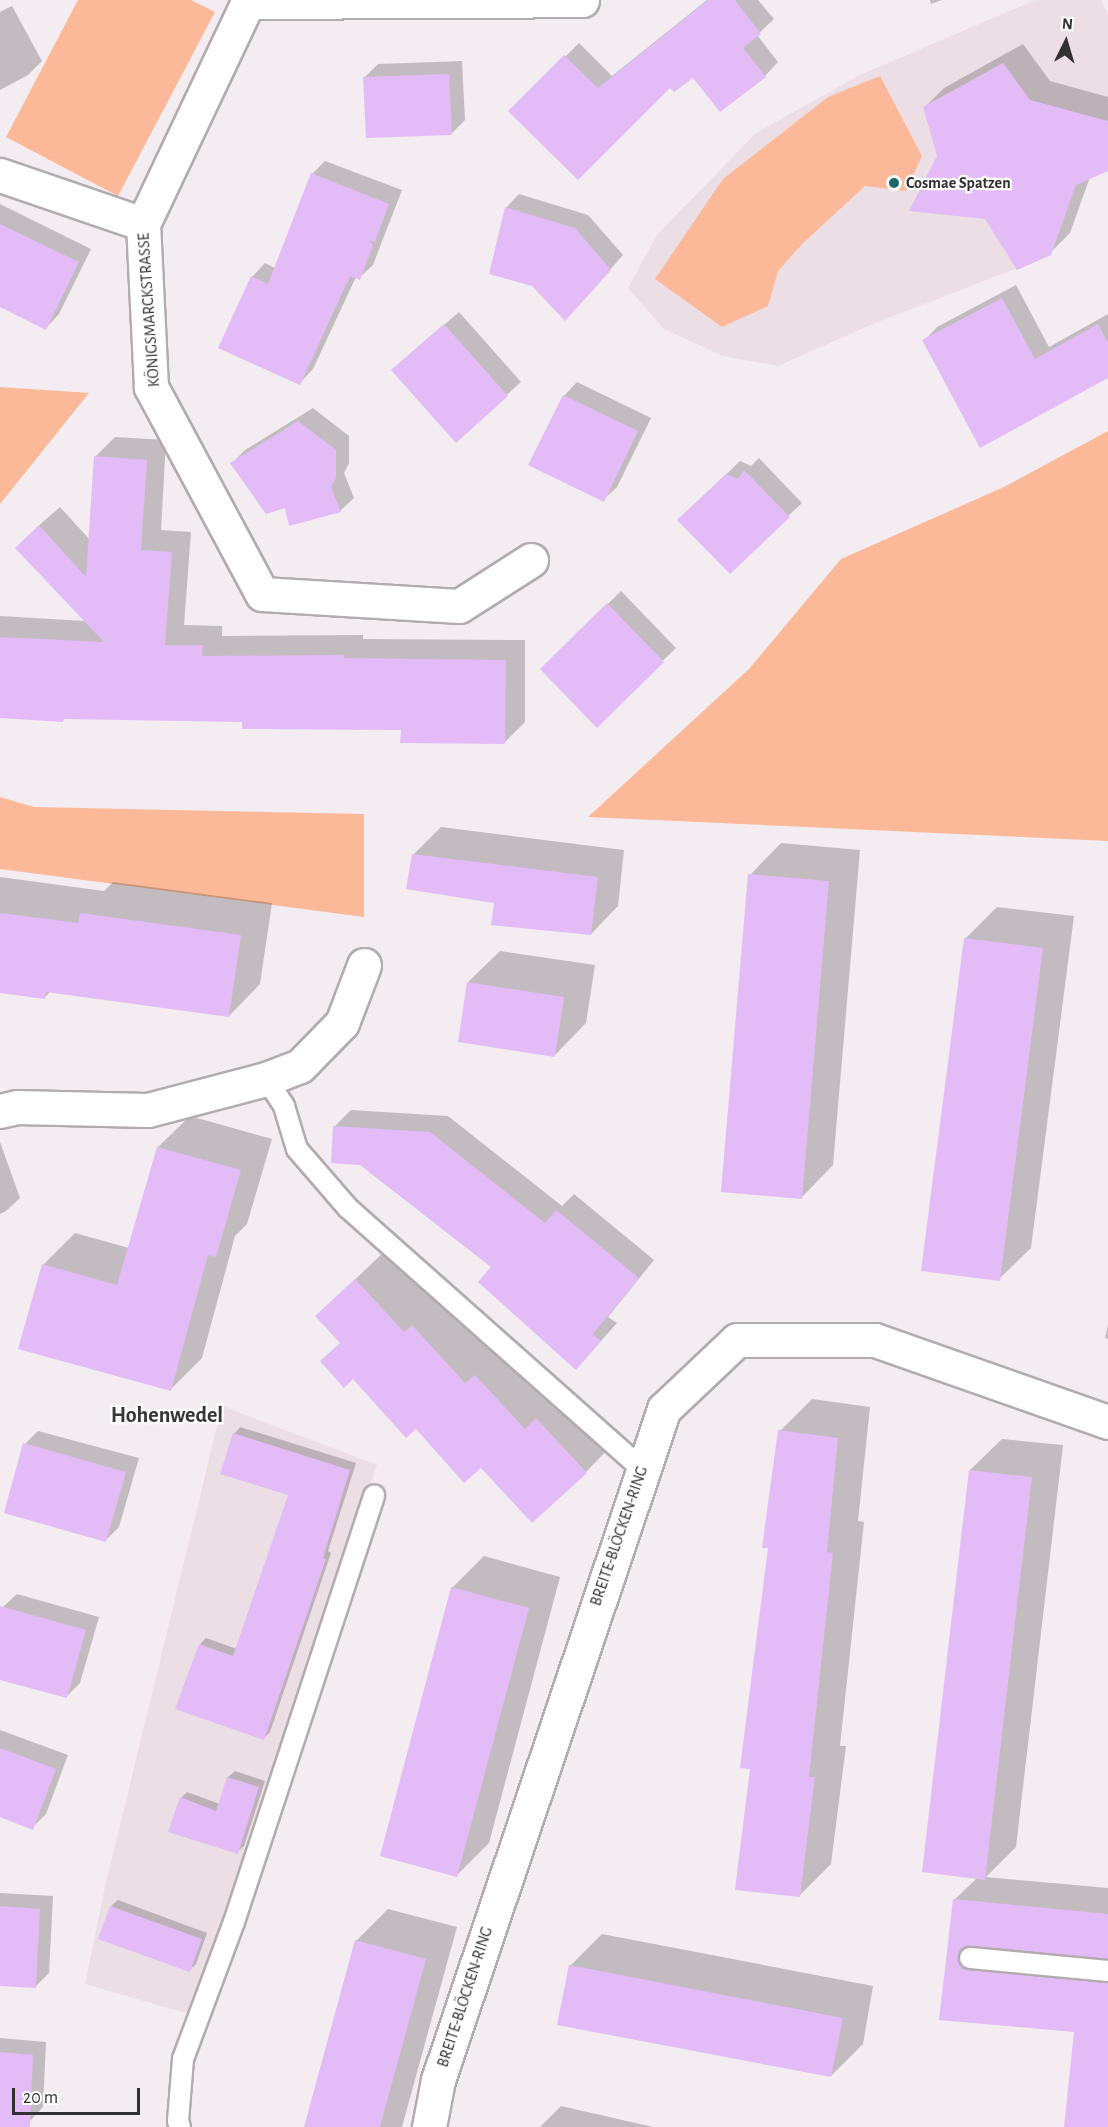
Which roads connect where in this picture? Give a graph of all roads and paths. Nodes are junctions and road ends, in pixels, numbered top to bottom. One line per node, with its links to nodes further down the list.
1 (582, 0): 2 (street, KÖNIGSMARCKSTRASSE)
2 (245, 1): 4 (street, KÖNIGSMARCKSTRASSE)
3 (0, 175): 4 (street)
4 (143, 224): 5 (street, KÖNIGSMARCKSTRASSE)
5 (531, 560)
6 (364, 965): 7 (street)
7 (266, 1079): 8 (street); 10 (lane)
8 (0, 1111)
9 (1108, 1422): 10 (street, BREITE-BLÖCKEN-RING)
10 (642, 1469): 15 (street, BREITE-BLÖCKEN-RING)
11 (374, 1495): 14 (lane)
12 (970, 1958): 13 (lane)
13 (1108, 1971)
14 (180, 2127)
15 (429, 2127)

